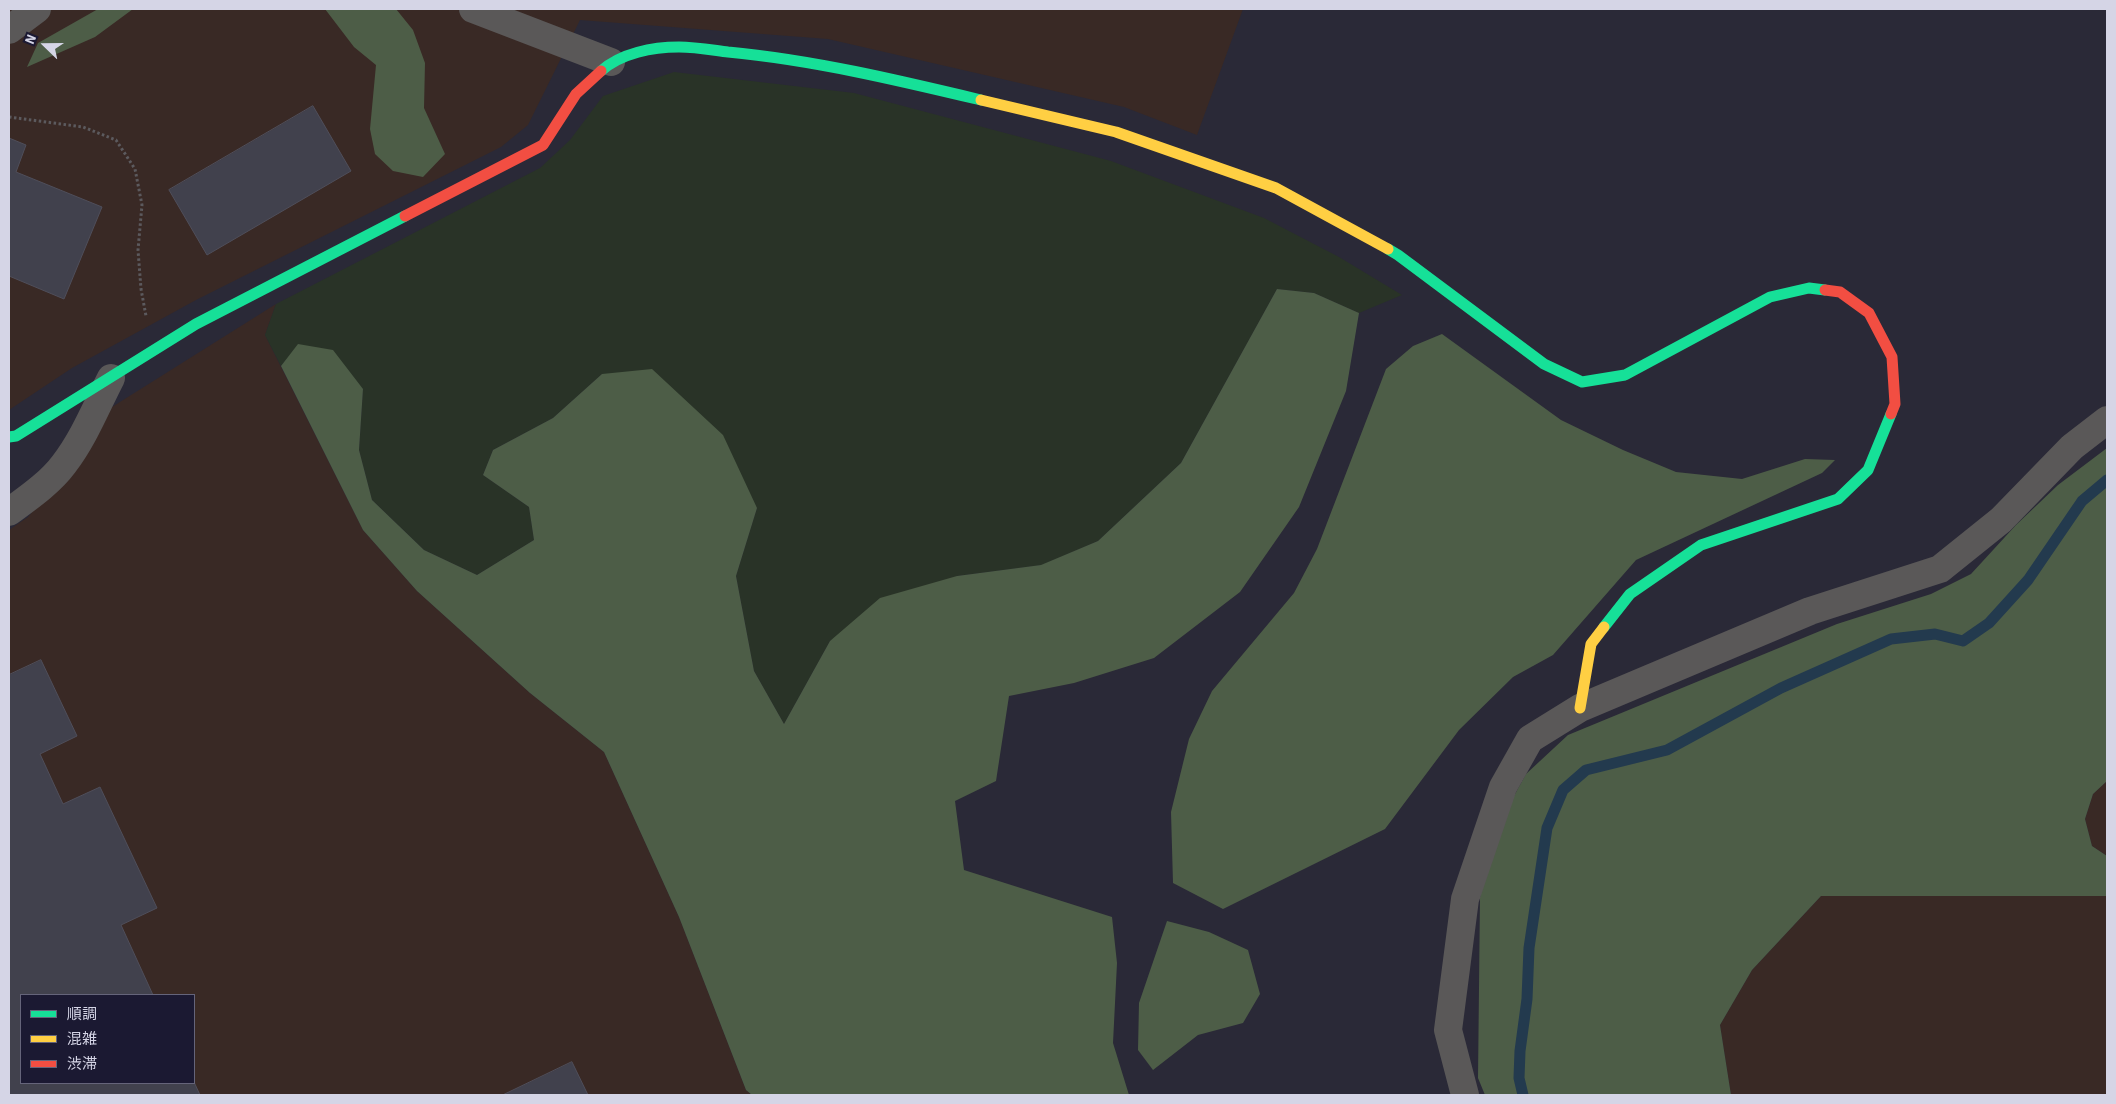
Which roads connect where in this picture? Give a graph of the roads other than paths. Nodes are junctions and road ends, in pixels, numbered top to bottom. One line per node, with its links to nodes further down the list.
1 (37, 9): 3 (street)
2 (473, 9): 4 (street)
3 (9, 30)
4 (611, 62): 5 (street); 9 (street)
5 (111, 378): 7 (street); 8 (street)
6 (2107, 420): 9 (street)
7 (9, 437)
8 (9, 512)
9 (1580, 708): 10 (street)
10 (1465, 1095)

